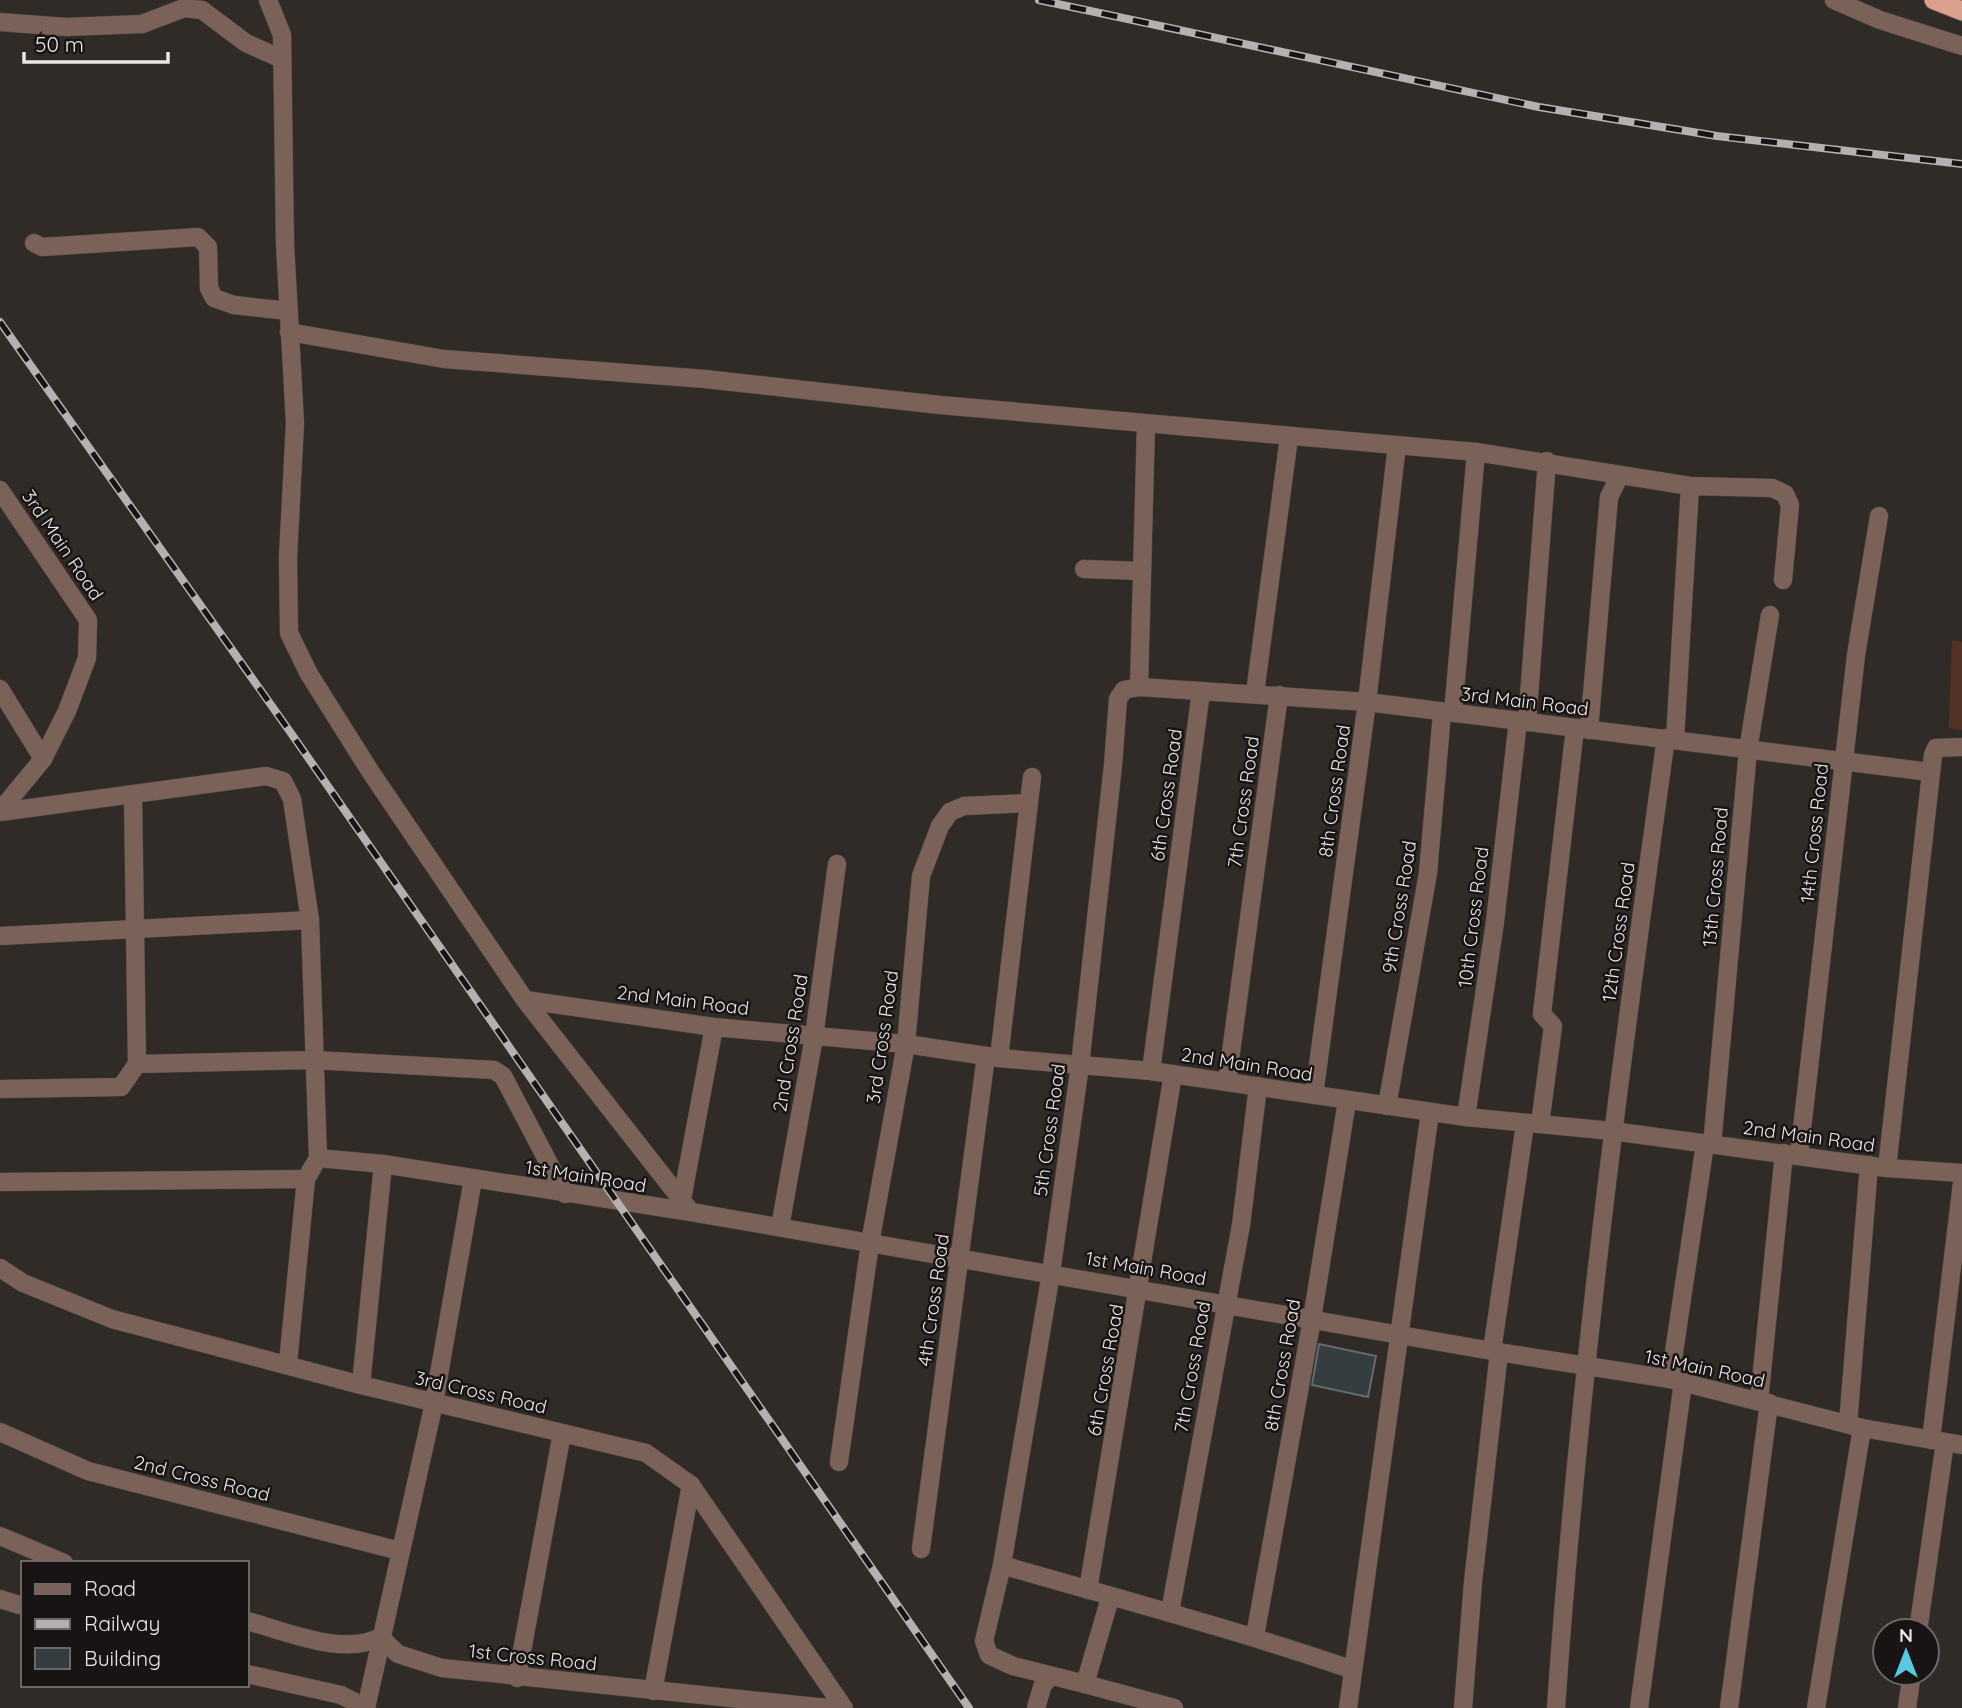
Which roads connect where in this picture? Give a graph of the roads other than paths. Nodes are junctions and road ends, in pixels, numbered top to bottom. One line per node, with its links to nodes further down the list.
1 (268, 0): 7 (street)
2 (1834, 0): 6 (street)
3 (1934, 0): 4 (highway)
4 (1962, 11)
5 (0, 22): 7 (street)
6 (1962, 46)
7 (282, 59): 9 (street)
8 (34, 243): 9 (street)
9 (288, 311): 10 (street)
10 (289, 332): 11 (street); 47 (street)
11 (1146, 424): 12 (street); 21 (street)
12 (1289, 437): 13 (street); 27 (street)
13 (1397, 445): 14 (street); 29 (street, 8th Cross Road)
14 (1476, 452): 15 (street); 30 (street, 9th Cross Road)
15 (1547, 461): 16 (street); 31 (street, 10th Cross Road)
16 (1619, 477): 17 (street); 32 (street)
17 (1690, 486): 22 (street); 33 (street, 12th Cross Road)
18 (0, 490): 36 (street, 3rd Main Road)
19 (1879, 516): 37 (street, 14th Cross Road)
20 (1084, 569): 21 (street)
21 (1142, 571): 24 (street)
22 (1783, 580)
23 (1770, 615): 35 (street, 13th Cross Road)
24 (1139, 687): 26 (street, 3rd Main Road); 54 (street, 5th Cross Road)
25 (0, 689): 36 (street)
26 (1201, 691): 27 (street, 3rd Main Road); 55 (street, 6th Cross Road)
27 (1255, 693): 28 (street, 3rd Main Road)
28 (1279, 695): 29 (street, 3rd Main Road); 57 (street, 7th Cross Road)
29 (1367, 702): 30 (street, 3rd Main Road); 60 (street, 8th Cross Road)
30 (1447, 713): 31 (street, 3rd Main Road); 62 (street, 9th Cross Road)
31 (1522, 721): 32 (street, 3rd Main Road); 64 (street, 10th Cross Road)
32 (1582, 729): 33 (street, 3rd Main Road); 65 (street)
33 (1670, 738): 35 (street, 3rd Main Road); 66 (street, 12th Cross Road)
34 (1954, 746): 38 (street)
35 (1748, 750): 37 (street, 3rd Main Road); 67 (street, 13th Cross Road)
36 (43, 760): 42 (street, 3rd Main Road)
37 (1844, 760): 38 (street, 3rd Main Road); 68 (street, 14th Cross Road)
38 (1930, 772): 71 (street)
39 (1032, 777): 41 (street, 4th Cross Road)
40 (133, 796): 42 (street); 44 (street); 45 (street)
41 (1028, 803): 50 (street, 3rd Cross Road); 51 (street, 4th Cross Road)
42 (0, 811)
43 (837, 864): 49 (street, 2nd Cross Road)
44 (310, 920): 45 (street); 52 (street)
45 (137, 929): 46 (street); 53 (street)
46 (0, 936)
47 (525, 1000): 48 (street, 2nd Main Road); 78 (street)
48 (714, 1027): 49 (street, 2nd Main Road); 78 (street)
49 (814, 1037): 50 (street, 2nd Main Road); 79 (street, 2nd Cross Road)
50 (906, 1044): 51 (street, 2nd Main Road); 80 (street, 3rd Cross Road)
51 (992, 1057): 54 (street, 2nd Main Road); 81 (street, 4th Cross Road)
52 (314, 1060): 53 (street); 69 (street); 77 (street)
53 (136, 1064): 59 (street)
54 (1080, 1065): 55 (street, 2nd Main Road); 83 (street, 5th Cross Road)
55 (1151, 1071): 56 (street, 2nd Main Road)
56 (1173, 1074): 57 (street, 2nd Main Road); 84 (street, 6th Cross Road)
57 (1227, 1082): 58 (street, 2nd Main Road)
58 (1258, 1086): 60 (street, 2nd Main Road); 85 (street, 7th Cross Road)
59 (0, 1089)
60 (1314, 1095): 61 (street, 2nd Main Road)
61 (1347, 1101): 62 (street, 2nd Main Road); 86 (street, 8th Cross Road)
62 (1387, 1106): 63 (street, 2nd Main Road)
63 (1430, 1112): 64 (street, 2nd Main Road); 87 (street)
64 (1466, 1117): 65 (street, 2nd Main Road)
65 (1533, 1124): 66 (street, 2nd Main Road); 88 (street)
66 (1612, 1131): 67 (street, 2nd Main Road); 90 (street, 12th Cross Road)
67 (1708, 1144): 68 (street, 2nd Main Road); 91 (street, 13th Cross Road)
68 (1791, 1154): 71 (street, 2nd Main Road); 93 (street, 14th Cross Road)
69 (318, 1158): 70 (street, 1st Main Road); 73 (street)
70 (383, 1164): 74 (street, 1st Main Road); 92 (street)
71 (1878, 1166): 72 (street, 2nd Main Road); 95 (street)
72 (1962, 1173)
73 (306, 1179): 75 (street); 89 (street)
74 (473, 1179): 77 (street, 1st Main Road); 94 (street)
75 (0, 1182)
76 (1962, 1183): 98 (street)
77 (565, 1194): 78 (street, 1st Main Road)
78 (686, 1205): 79 (street, 1st Main Road)
79 (780, 1227): 80 (street, 1st Main Road)
80 (870, 1243): 81 (street, 1st Main Road); 99 (street, 3rd Cross Road)
81 (960, 1259): 83 (street, 1st Main Road); 102 (street, 4th Cross Road)
82 (0, 1268): 89 (street, 3rd Cross Road)
83 (1051, 1273): 84 (street, 1st Main Road); 105 (street, 5th Cross Road)
84 (1140, 1289): 85 (street, 1st Main Road); 106 (street, 6th Cross Road)
85 (1224, 1303): 86 (street, 1st Main Road); 110 (street, 7th Cross Road)
86 (1312, 1319): 87 (street, 1st Main Road); 113 (street, 8th Cross Road)
87 (1398, 1335): 88 (street, 1st Main Road); 115 (street)
88 (1495, 1352): 90 (street, 1st Main Road); 128 (street)
89 (288, 1363): 92 (street, 3rd Cross Road)
90 (1586, 1367): 91 (street, 1st Main Road); 129 (street, 12th Cross Road)
91 (1677, 1380): 93 (street, 1st Main Road); 130 (street, 13th Cross Road)
92 (361, 1385): 94 (street, 3rd Cross Road)
93 (1764, 1402): 95 (street, 1st Main Road); 131 (street, 14th Cross Road)
94 (434, 1403): 97 (street, 3rd Cross Road); 103 (street)
95 (1855, 1426): 98 (street, 1st Main Road); 132 (street)
96 (0, 1432): 103 (street, 2nd Cross Road)
97 (562, 1433): 100 (street, 3rd Cross Road); 118 (street)
98 (1946, 1442): 111 (street)
99 (839, 1462)
100 (691, 1485): 121 (street); 124 (street, 3rd Cross Road)
101 (0, 1536): 104 (street)
102 (921, 1549)
103 (400, 1551): 114 (street)
104 (59, 1561)
105 (1002, 1565): 106 (street); 117 (street, 5th Cross Road)
106 (1088, 1590): 107 (street)
107 (1110, 1598): 110 (street); 119 (street)
108 (0, 1599): 109 (street)
109 (21, 1605)
110 (1170, 1612): 113 (street)
111 (1920, 1617)
112 (248, 1620): 114 (street)
113 (1255, 1636): 115 (street)
114 (379, 1642): 118 (street, 1st Cross Road); 122 (street)
115 (1353, 1670): 127 (street)
116 (248, 1674): 122 (street)
117 (1052, 1675): 119 (street); 125 (street)
118 (517, 1678): 121 (street, 1st Cross Road)
119 (1085, 1684): 126 (street)
120 (1910, 1687): 133 (street)
121 (653, 1691): 123 (street, 1st Cross Road)
122 (363, 1706)
123 (827, 1708)
124 (844, 1708)
125 (1036, 1708)
126 (1174, 1708)
127 (1348, 1708)
128 (1463, 1708)
129 (1556, 1708)
130 (1639, 1708)
131 (1730, 1708)
132 (1816, 1708)
133 (1907, 1708)

